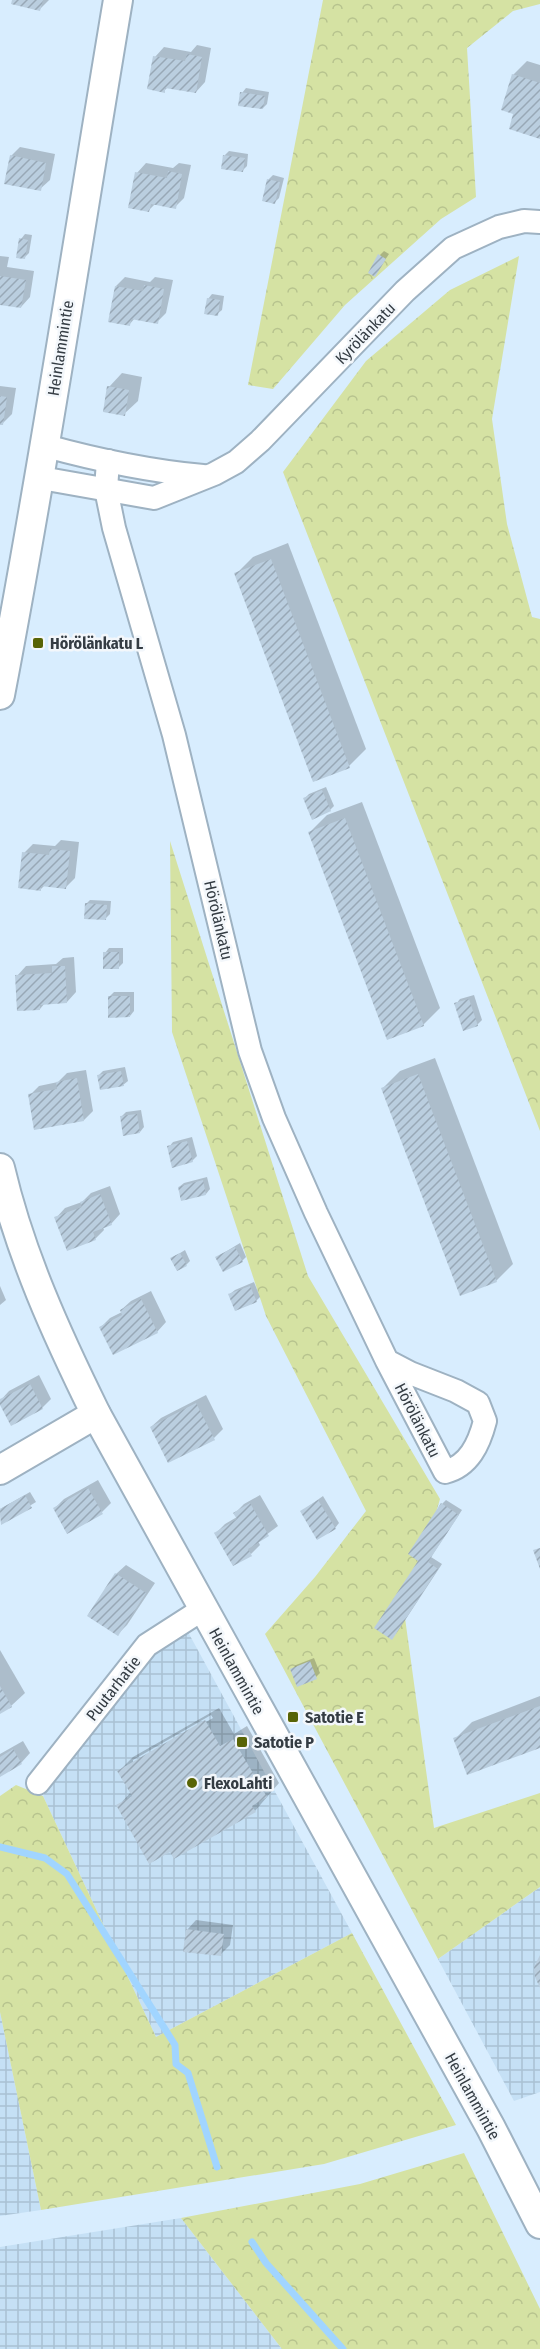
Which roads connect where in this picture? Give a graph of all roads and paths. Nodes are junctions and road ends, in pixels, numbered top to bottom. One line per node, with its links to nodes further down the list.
1 (118, 0): 3 (street, Heinlammintie)
2 (540, 222): 6 (street, Kyrölänkatu)
3 (46, 446): 4 (street); 5 (street, Heinlammintie)
4 (108, 460): 6 (street); 7 (street, Hörölänkatu)
5 (40, 477): 7 (street, Kyrölänkatu); 8 (street, Heinlammintie)
6 (207, 477): 7 (street, Kyrölänkatu)
7 (106, 489): 10 (street, Hörölänkatu)
8 (0, 695)
9 (0, 1168): 11 (street, Heinlammintie)
10 (387, 1360): 10 (street, Hörölänkatu)
11 (96, 1414): 12 (street); 13 (street, Heinlammintie)
12 (0, 1470)
13 (203, 1609): 14 (street, Puutarhatie); 15 (street, Heinlammintie)
14 (38, 1784)
15 (540, 2224)

